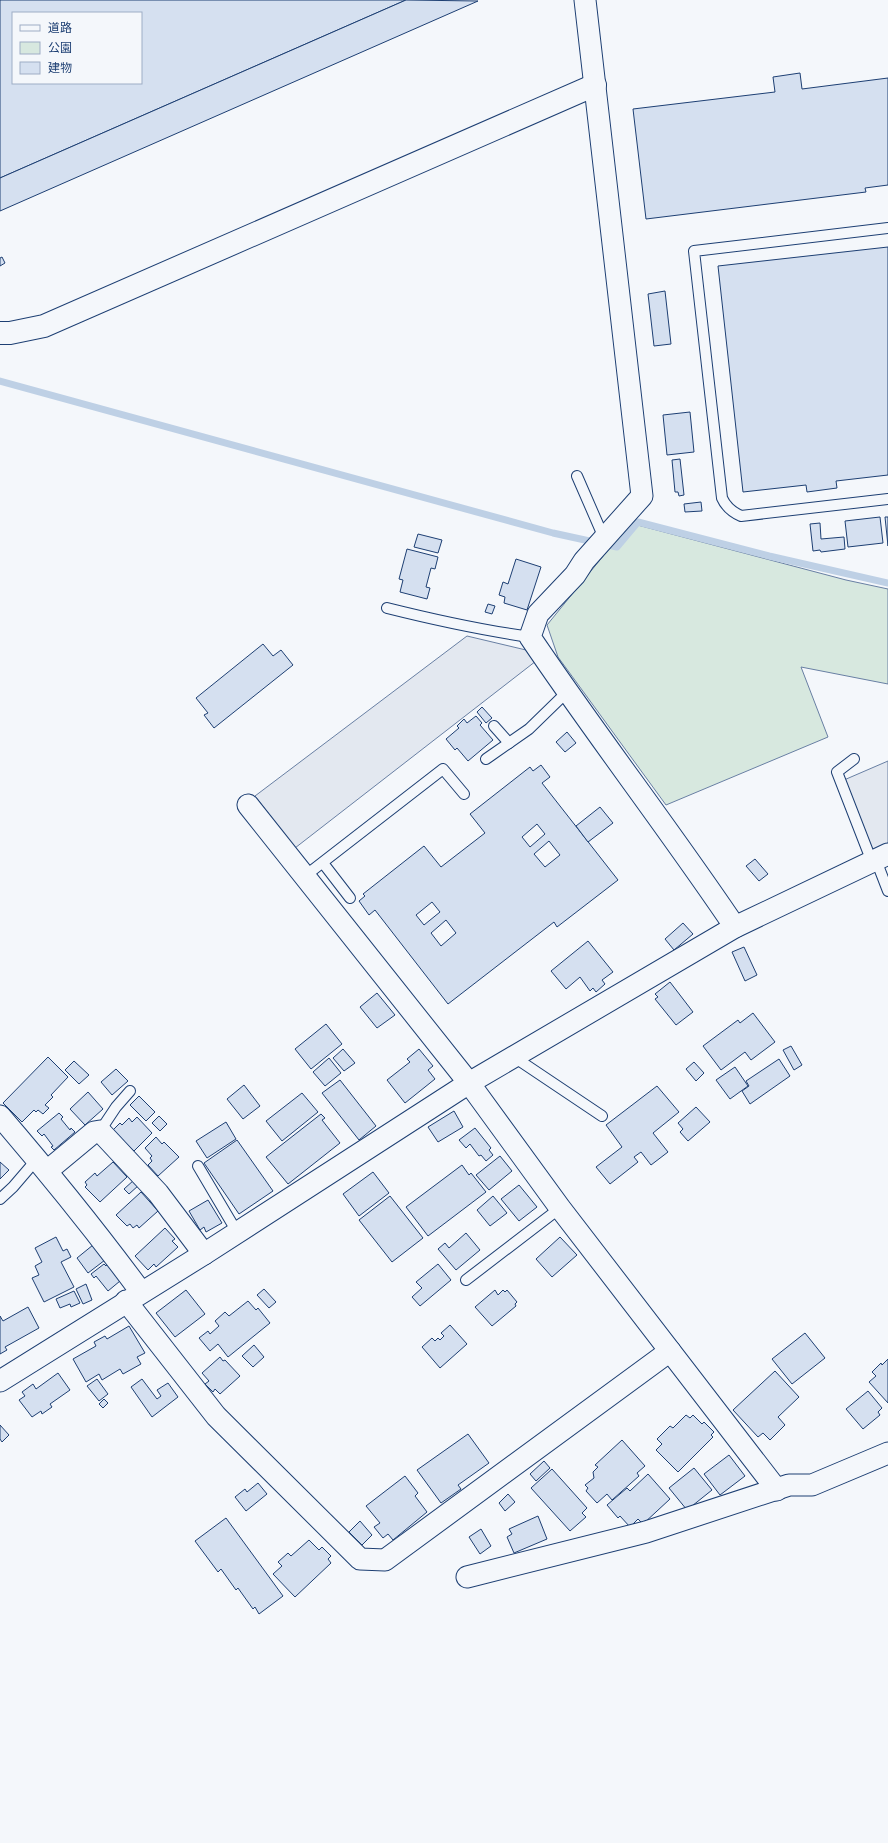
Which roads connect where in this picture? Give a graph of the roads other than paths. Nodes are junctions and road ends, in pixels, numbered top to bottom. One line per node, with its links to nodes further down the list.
1 (585, 0): 2 (street)
2 (595, 85): 4 (street); 7 (street)
3 (888, 228): 6 (lane)
4 (0, 333)
5 (577, 476): 7 (lane)
6 (888, 499)
7 (604, 538): 9 (street)
8 (387, 608): 9 (lane)
9 (530, 637): 10 (street)
10 (567, 692): 12 (lane); 22 (street)
11 (494, 726): 12 (lane)
12 (509, 743): 13 (lane)
13 (486, 759)
14 (854, 760): 17 (lane)
15 (464, 794): 18 (lane)
16 (248, 805): 19 (street)
17 (878, 859): 20 (lane); 22 (street)
18 (323, 863): 19 (lane); 21 (lane)
19 (305, 876): 24 (street)
20 (888, 891)
21 (350, 898)
22 (735, 927): 23 (street)
23 (514, 1057): 24 (street); 27 (lane)
24 (469, 1083): 32 (street); 33 (street)
25 (130, 1091): 28 (lane)
26 (0, 1116): 29 (street)
27 (602, 1116)
28 (100, 1131): 29 (street); 34 (street)
29 (42, 1165): 31 (lane); 36 (street)
30 (198, 1166): 33 (lane)
31 (0, 1199)
32 (560, 1208): 35 (lane); 37 (street)
33 (237, 1232): 34 (street)
34 (204, 1254): 36 (street)
35 (466, 1280)
36 (133, 1297): 37 (street); 38 (street)
37 (670, 1351): 40 (street)
38 (0, 1381)
39 (888, 1453): 40 (street)
40 (776, 1490): 41 (street)
41 (467, 1577)

